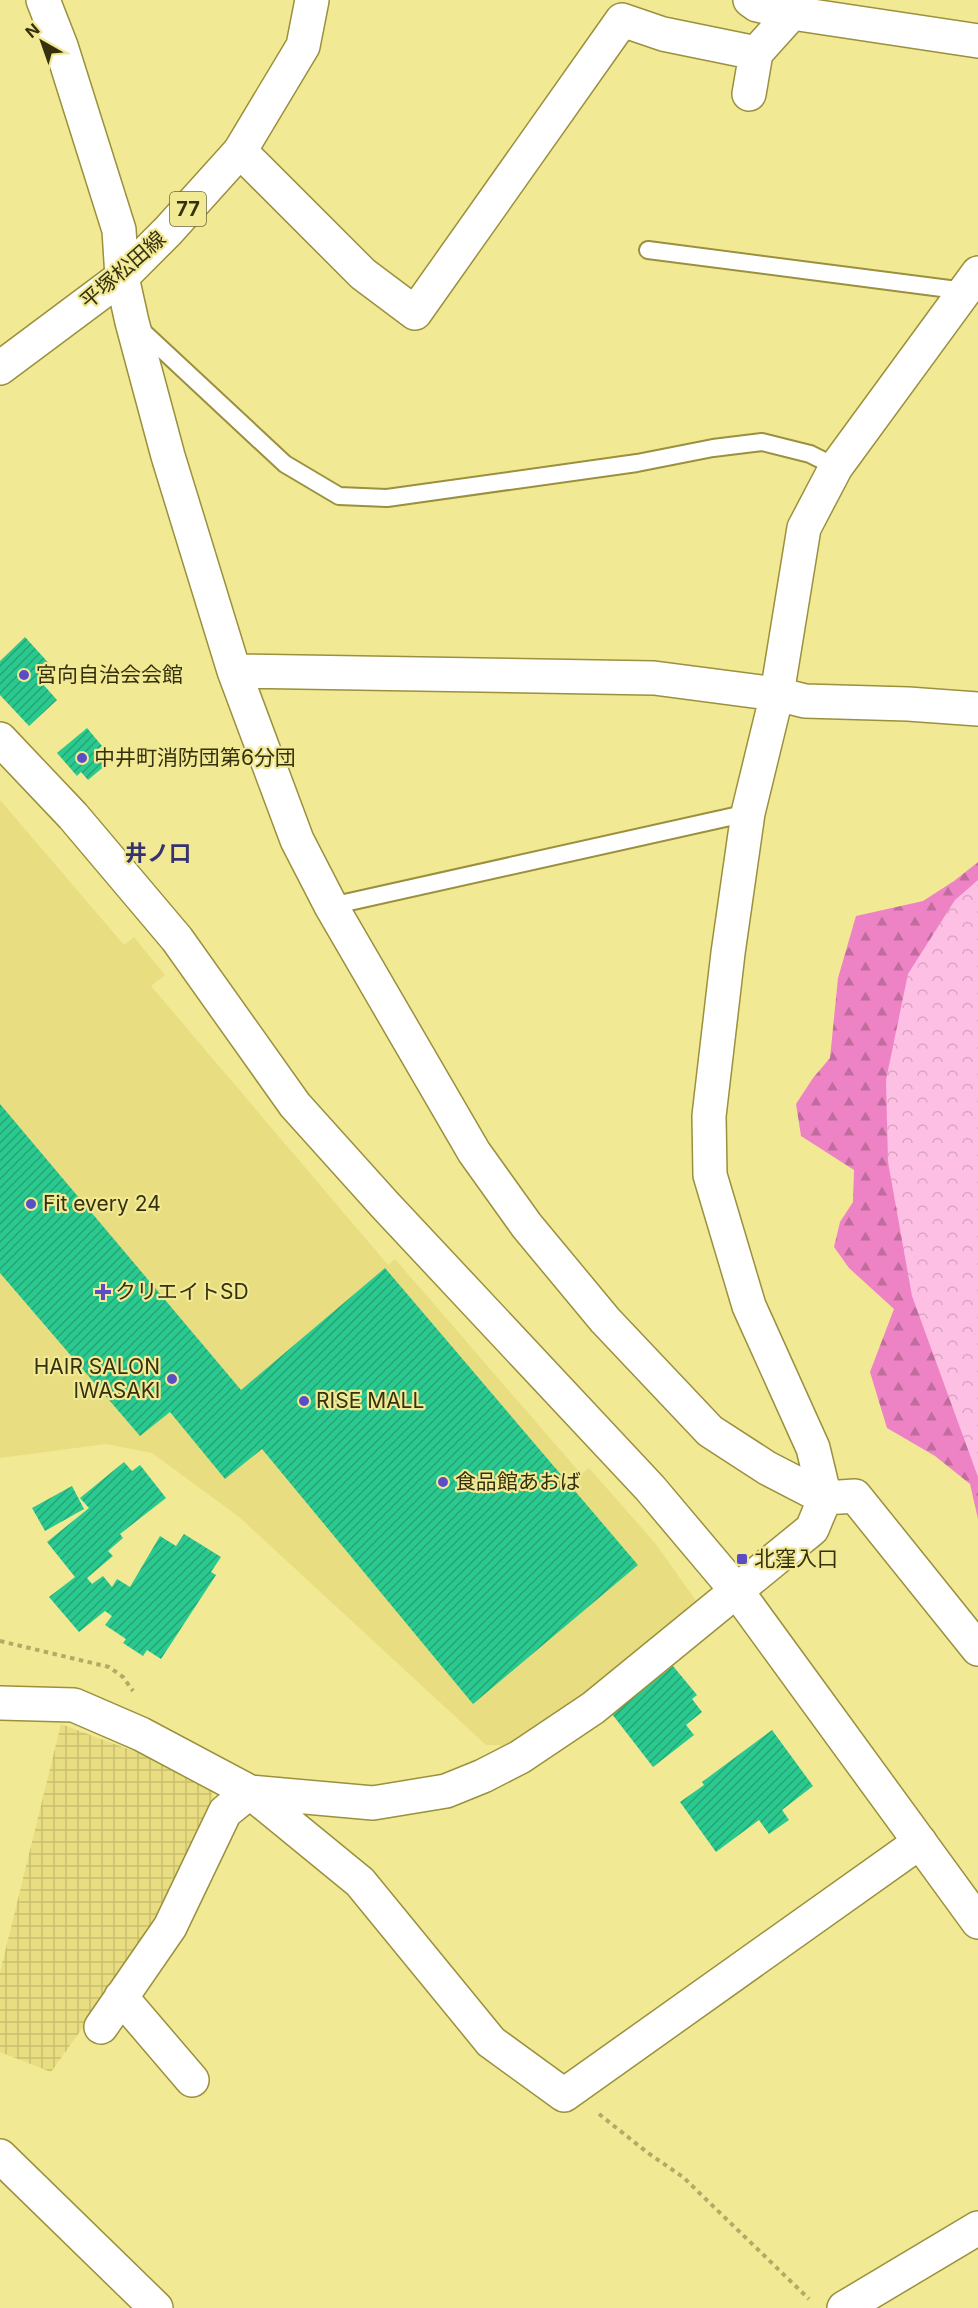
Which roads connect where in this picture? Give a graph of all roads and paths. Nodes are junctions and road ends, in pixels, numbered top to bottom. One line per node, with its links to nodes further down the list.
1 (43, 0): 10 (street)
2 (312, 0): 8 (street, 平塚松田線 / 77)
3 (750, 0): 4 (street)
4 (792, 13): 5 (street); 6 (street)
5 (978, 41)
6 (756, 53): 7 (street); 8 (street)
7 (749, 94)
8 (240, 151): 10 (street, 平塚松田線 / 77)
9 (648, 250): 11 (lane)
10 (122, 276): 12 (street); 13 (street, 平塚松田線 / 77)
11 (972, 282): 14 (street)
12 (132, 322): 14 (lane); 15 (street)
13 (0, 368)
14 (836, 467): 16 (street)
15 (234, 670): 16 (street); 20 (street)
16 (777, 694): 17 (street); 19 (street)
17 (978, 708)
18 (0, 740): 22 (street)
19 (748, 813): 20 (lane); 21 (street)
20 (332, 906): 21 (street)
21 (825, 1498): 22 (street); 23 (street)
22 (736, 1590): 25 (street); 26 (street)
23 (978, 1649)
24 (0, 1703): 25 (street)
25 (250, 1792): 28 (street); 31 (street)
26 (920, 1842): 27 (street); 31 (street)
27 (978, 1922)
28 (122, 1997): 29 (street); 30 (street)
29 (101, 2026)
30 (192, 2080)
31 (564, 2095): 34 (path)
32 (0, 2158): 35 (street)
33 (978, 2228): 36 (street)
34 (810, 2300)
35 (156, 2308)
36 (844, 2308)

